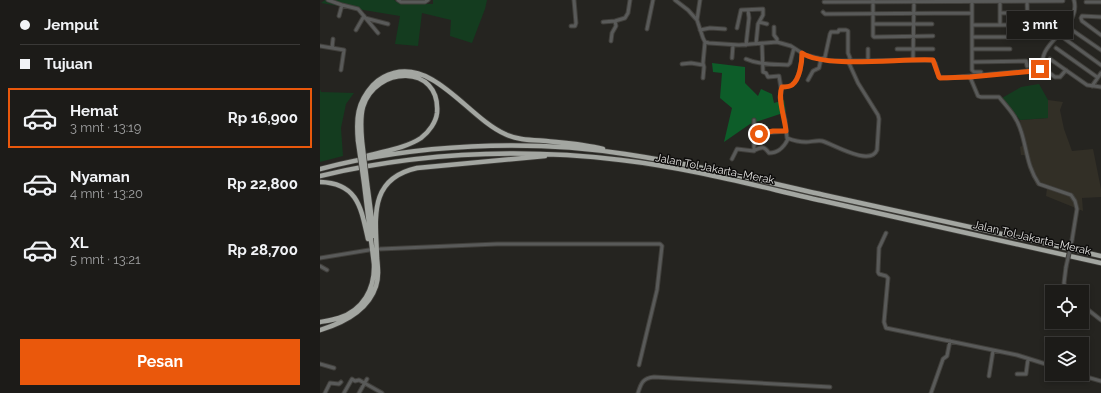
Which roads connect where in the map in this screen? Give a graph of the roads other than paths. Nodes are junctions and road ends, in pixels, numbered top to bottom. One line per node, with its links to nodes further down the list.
1 (328, 0): 19 (street)
2 (398, 0): 3 (street)
3 (428, 0)
4 (574, 0): 43 (street)
5 (630, 0): 32 (street)
6 (652, 0): 47 (street)
7 (675, 0): 31 (street)
8 (700, 0): 31 (street)
9 (1074, 0): 98 (street)
10 (873, 1): 11 (street); 15 (street); 22 (street)
11 (914, 1): 12 (street); 23 (street)
12 (972, 1): 16 (street); 24 (street)
13 (1027, 1): 14 (street); 16 (street); 26 (street)
14 (1063, 1)
15 (824, 2)
16 (1000, 2): 25 (street)
17 (1086, 2): 18 (street)
18 (1101, 2)
19 (342, 5): 28 (street); 29 (street)
20 (748, 10): 34 (street); 46 (street); 67 (street)
21 (823, 12): 22 (street)
22 (874, 13): 23 (street); 37 (street)
23 (914, 13): 24 (street); 38 (street)
24 (972, 13): 40 (street)
25 (1000, 13): 26 (street); 41 (street)
26 (1028, 13): 27 (street); 44 (street)
27 (1066, 13)
28 (339, 16)
29 (364, 17): 35 (street); 49 (street); 52 (street)
30 (1100, 18): 53 (street)
31 (697, 20): 50 (street)
32 (615, 21): 33 (street); 61 (street)
33 (603, 22)
34 (759, 22): 36 (street); 64 (street)
35 (388, 24)
36 (768, 24)
37 (873, 24): 38 (street); 54 (street)
38 (914, 24): 39 (street); 54 (street)
39 (932, 24)
40 (972, 25): 41 (street); 56 (street)
41 (1000, 25): 44 (street)
42 (1053, 25): 44 (street)
43 (571, 26)
44 (1028, 26): 57 (street)
45 (774, 27): 63 (street)
46 (738, 28)
47 (647, 29)
48 (725, 29): 50 (street)
49 (356, 30)
50 (700, 30): 62 (street)
51 (1072, 30): 78 (street)
52 (378, 33)
53 (1101, 35)
54 (914, 36): 55 (street); 74 (street)
55 (933, 36)
56 (972, 37): 57 (street); 76 (street)
57 (1028, 37): 58 (street)
58 (1053, 37)
59 (333, 39): 69 (street)
60 (1065, 39): 91 (street)
61 (611, 41)
62 (705, 42): 66 (street); 90 (street)
63 (777, 42): 65 (street); 70 (street)
64 (756, 44): 65 (street); 67 (street)
65 (762, 44): 89 (street)
66 (733, 45): 67 (street); 80 (street)
67 (746, 45)
68 (320, 46): 69 (street)
69 (332, 48): 94 (street)
70 (794, 48): 79 (street); 89 (street)
71 (1056, 48): 99 (street)
72 (868, 49): 86 (street)
73 (897, 49): 74 (street)
74 (914, 49): 75 (street); 83 (street)
75 (933, 49)
76 (972, 49): 77 (street); 87 (street)
77 (1010, 49)
78 (1101, 50)
79 (802, 53): 82 (street); 104 (street)
80 (732, 58)
81 (746, 59): 89 (street)
82 (821, 59): 85 (street); 85 (street); 101 (street)
83 (913, 59): 86 (street); 98 (street)
84 (1050, 59): 95 (street)
85 (848, 61): 86 (street); 108 (street)
86 (868, 61)
87 (972, 62): 92 (street); 96 (street)
88 (682, 64): 90 (street)
89 (764, 64): 104 (street)
90 (703, 65): 100 (street)
91 (1101, 65)
92 (1027, 66)
93 (1044, 69): 95 (street)
94 (341, 70)
95 (1066, 70): 102 (street)
96 (981, 72)
97 (1101, 73): 99 (street)
98 (970, 77): 127 (street, bridge)
99 (1097, 77): 102 (street)
100 (703, 78)
101 (808, 80)
102 (1092, 86): 103 (street)
103 (1101, 87)
104 (781, 88): 106 (street)
105 (754, 120): 107 (street)
106 (786, 131): 107 (street); 108 (street)
107 (754, 134): 110 (street)
108 (788, 139): 110 (street)
109 (360, 141): 112 (highway); 114 (highway); 124 (highway, bridge)
110 (755, 150): 113 (street)
111 (565, 154): 116 (highway, Jalan Tol Jakarta–Merak); 123 (highway, Jalan Tol Jakarta–Merak); 124 (highway)
112 (624, 154): 114 (highway, Jalan Tol Jakarta–Merak); 121 (highway, Jalan Tol Jakarta–Merak)
113 (732, 159)
114 (332, 166): 115 (highway, Jalan Tol Jakarta–Merak)
115 (320, 169)
116 (320, 176)
117 (320, 182): 124 (highway)
118 (886, 233): 132 (street)
119 (380, 249): 137 (street)
120 (369, 250): 122 (street)
121 (1101, 256)
122 (320, 258)
123 (1101, 263)
124 (376, 264): 130 (highway); 131 (highway)
125 (320, 266): 126 (street)
126 (327, 270)
127 (1065, 285)
128 (1089, 311): 129 (street)
129 (1101, 320)
130 (320, 322)
131 (320, 330)
132 (950, 342): 133 (street); 152 (street)
133 (992, 351): 134 (street); 140 (street)
134 (1028, 359): 136 (street); 139 (street)
135 (320, 364): 138 (street)
136 (1045, 364)
137 (639, 365)
138 (334, 368)
139 (1017, 374)
140 (989, 376)
141 (1089, 378): 143 (street)
142 (367, 379): 145 (street)
143 (1101, 381)
144 (341, 382): 147 (street)
145 (365, 383): 148 (street); 149 (street); 150 (street)
146 (830, 387): 151 (street)
147 (325, 393)
148 (344, 393)
149 (359, 393)
150 (382, 393)
151 (638, 393)
152 (931, 393)

